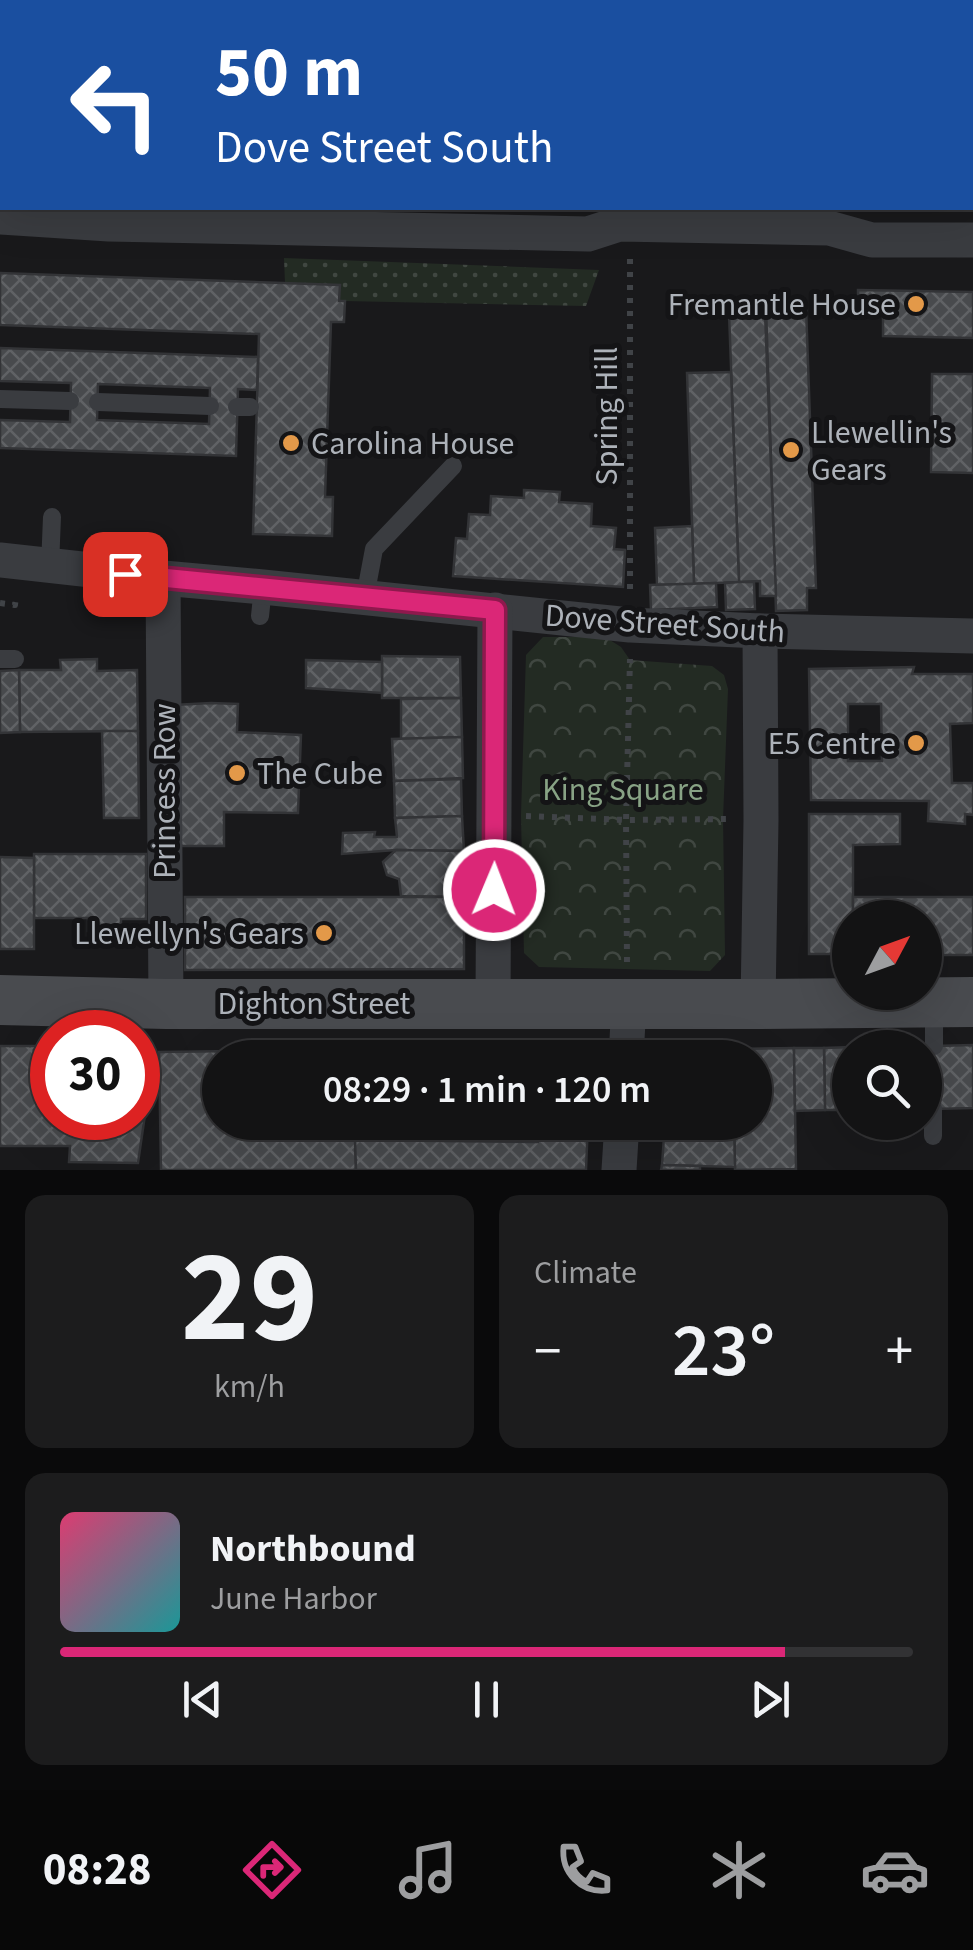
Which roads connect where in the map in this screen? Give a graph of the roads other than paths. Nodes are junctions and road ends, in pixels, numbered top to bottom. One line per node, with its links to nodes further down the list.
1 (0, 218): 2 (street)
2 (973, 240)
3 (0, 399): 4 (lane)
4 (70, 401)
5 (98, 402): 6 (lane)
6 (210, 406)
7 (452, 466): 12 (lane)
8 (52, 516): 10 (lane)
9 (0, 560): 10 (street, Dove Street South)
10 (50, 566): 11 (street, Dove Street South)
11 (162, 578): 12 (street, Dove Street South); 19 (street, Princess Row)
12 (364, 597): 13 (street, Dove Street South)
13 (495, 610): 14 (street, Dove Street South); 17 (street)
14 (760, 631): 15 (street, Dove Street South); 20 (street)
15 (973, 636)
16 (0, 1000): 19 (main road, Dighton Street)
17 (494, 1003): 18 (main road, Dighton Street); 19 (main road, Dighton Street)
18 (628, 1003): 20 (main road, Dighton Street); 22 (street)
19 (166, 1004)
20 (758, 1004): 21 (main road, Dighton Street)
21 (947, 1017)
22 (627, 1040)
23 (621, 1140): 24 (street)
24 (619, 1170)

